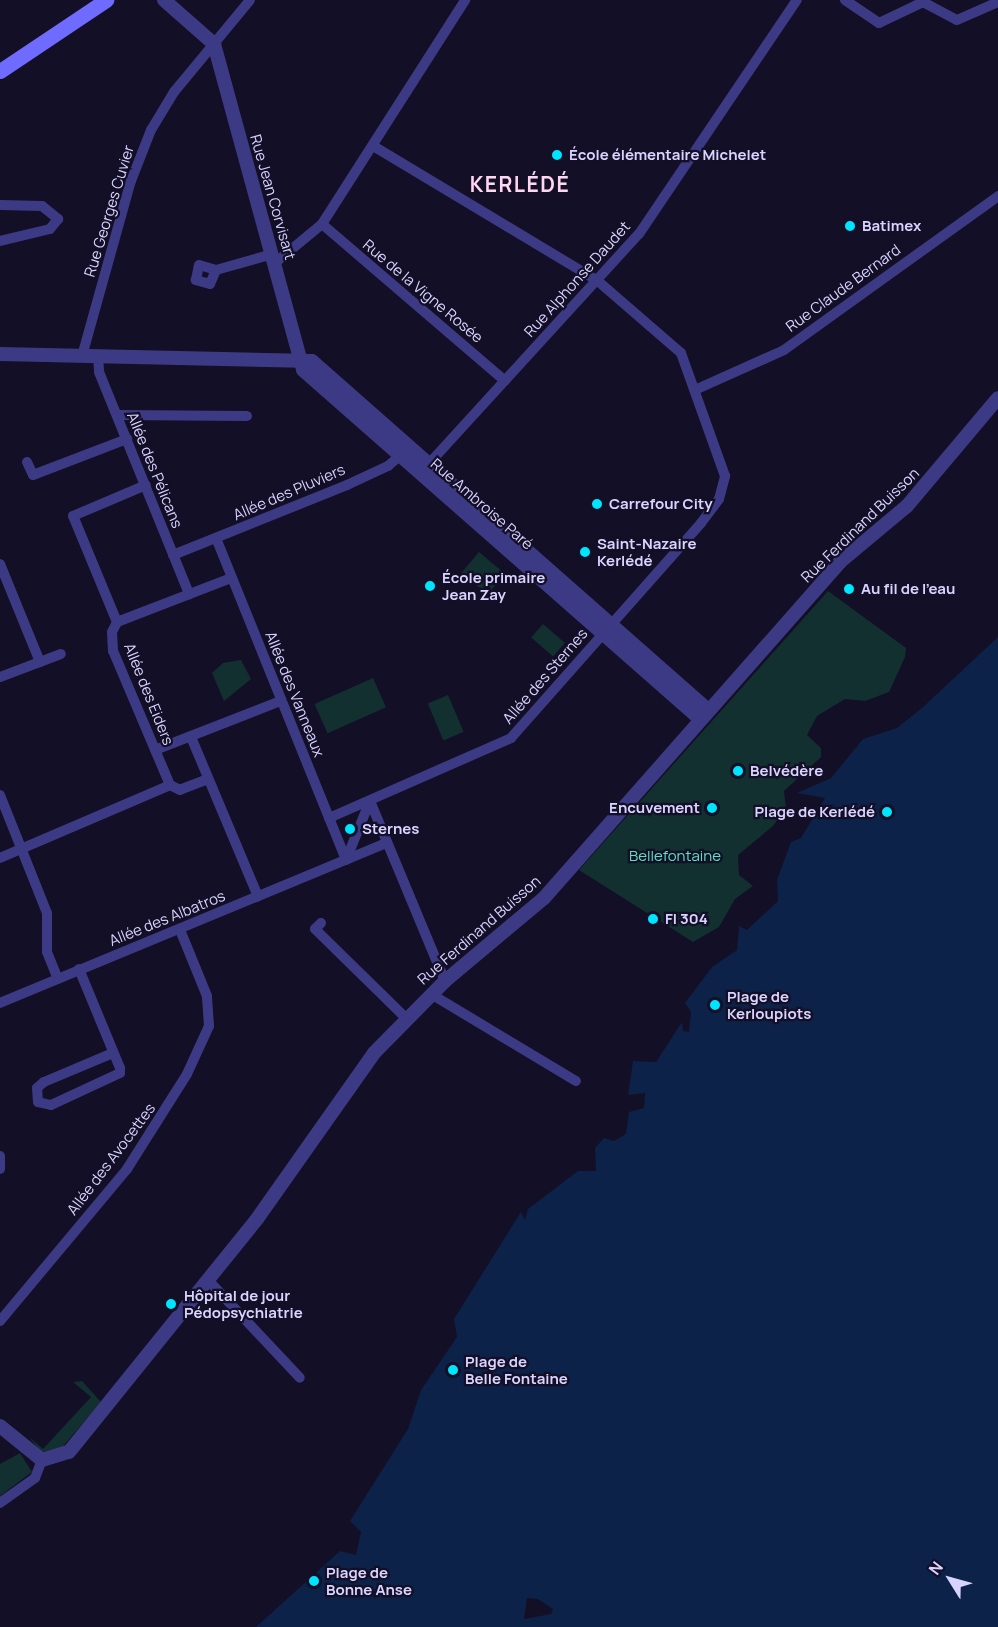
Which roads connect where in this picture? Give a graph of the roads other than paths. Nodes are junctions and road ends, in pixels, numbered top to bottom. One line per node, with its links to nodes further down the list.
1 (106, 0): 9 (main road)
2 (164, 0): 8 (street)
3 (250, 0): 8 (street, Rue Georges Cuvier)
4 (465, 0): 10 (street)
5 (797, 0): 17 (street, Rue Alphonse Daudet)
6 (846, 1): 7 (street)
7 (998, 2)
8 (214, 44): 15 (street, Rue Jean Corvisart); 19 (street, Rue Georges Cuvier)
9 (0, 71)
10 (375, 147): 13 (street); 17 (street, Allée des Sternes)
11 (998, 196): 23 (street, Rue Claude Bernard)
12 (0, 205): 14 (street)
13 (322, 224): 15 (street); 22 (street, Rue de la Vigne Rosée)
14 (0, 241)
15 (274, 259): 16 (street); 21 (street, Rue Jean Corvisart)
16 (216, 270)
17 (598, 281): 22 (street, Rue Alphonse Daudet); 23 (street, Allée des Sternes)
18 (0, 354): 19 (street)
19 (82, 356): 20 (street)
20 (98, 356): 21 (street); 25 (street, Allée des Pélicans)
21 (301, 358): 28 (street, Rue Ambroise Paré)
22 (505, 381): 30 (street, Rue Alphonse Daudet)
23 (697, 389): 38 (street, Allée des Sternes)
24 (998, 398): 43 (street, Rue Ferdinand Buisson)
25 (117, 414): 26 (street); 27 (street, Allée des Pélicans)
26 (247, 416)
27 (127, 439): 29 (street); 31 (street, Allée des Pélicans)
28 (405, 451): 30 (street, Rue Ambroise Paré); 32 (street, Allée des Pluviers)
29 (27, 462)
30 (424, 468): 38 (street, Rue Ambroise Paré)
31 (146, 485): 33 (street, Allée des Pélicans); 37 (street)
32 (216, 538): 33 (street, Allée des Pluviers); 35 (street, Allée des Vanneaux)
33 (173, 555): 36 (street, Allée des Pélicans)
34 (0, 564): 40 (street)
35 (231, 578): 36 (street); 42 (street, Allée des Vanneaux)
36 (189, 594): 37 (street)
37 (117, 622): 45 (street, Allée des Eiders)
38 (607, 629): 43 (street, Rue Ambroise Paré); 49 (street, Allée des Sternes)
39 (61, 654): 40 (street)
40 (40, 662): 41 (street)
41 (0, 677)
42 (282, 701): 44 (street); 50 (street, Allée des Vanneaux)
43 (704, 714): 60 (street, Rue Ferdinand Buisson)
44 (191, 737): 45 (street); 46 (street)
45 (155, 750): 47 (street, Allée des Eiders)
46 (208, 779): 47 (street); 55 (street)
47 (170, 785): 52 (street)
48 (0, 795): 52 (street)
49 (370, 801): 50 (street, Allée des Sternes); 51 (street); 54 (street)
50 (329, 818): 54 (street, Allée des Vanneaux)
51 (387, 843): 54 (street, Allée des Albatros); 60 (street)
52 (22, 849): 53 (street); 59 (street)
53 (0, 858)
54 (346, 860): 55 (street, Allée des Albatros)
55 (258, 896): 57 (street, Allée des Albatros)
56 (321, 923): 63 (street)
57 (180, 930): 58 (street, Allée des Albatros); 69 (street, Allée des Avocettes)
58 (80, 969): 59 (street, Allée des Albatros); 64 (street)
59 (58, 978): 62 (street, Allée des Albatros)
60 (445, 981): 61 (street, Rue Ferdinand Buisson)
61 (431, 994): 63 (street, Rue Ferdinand Buisson); 65 (street)
62 (0, 1004)
63 (406, 1018): 68 (street, Rue Ferdinand Buisson)
64 (113, 1053): 64 (street)
65 (576, 1081)
66 (0, 1156): 67 (street)
67 (0, 1169)
68 (208, 1280): 70 (street); 72 (street, Rue Ferdinand Buisson)
69 (0, 1321)
70 (300, 1378)
71 (0, 1426): 72 (street)
72 (42, 1460): 73 (street)
73 (0, 1503)

